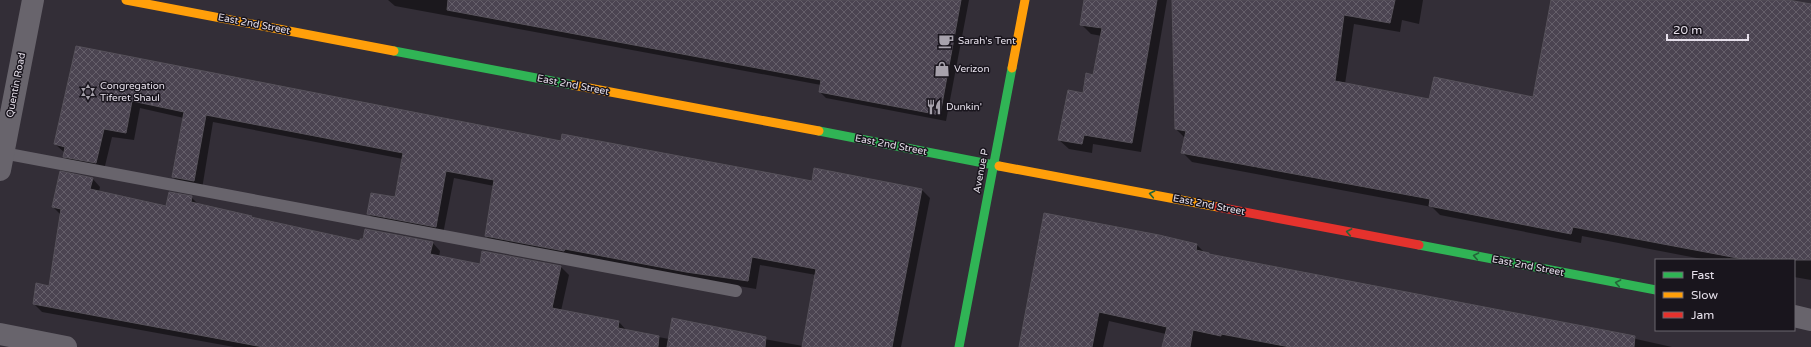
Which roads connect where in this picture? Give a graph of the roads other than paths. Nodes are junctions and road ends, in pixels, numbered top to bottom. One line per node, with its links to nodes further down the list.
1 (33, 0): 4 (street, Quentin Road)
2 (126, 0): 5 (street, East 2nd Street)
3 (1025, 0): 5 (street, Avenue P)
4 (2, 162): 7 (lane)
5 (993, 164): 6 (street, East 2nd Street, one-way to 5); 12 (street, Avenue P)
6 (1655, 290)
7 (736, 291)
8 (1795, 316): 9 (street)
9 (1811, 320)
10 (0, 334): 11 (street)
11 (66, 347)
12 (958, 347)

